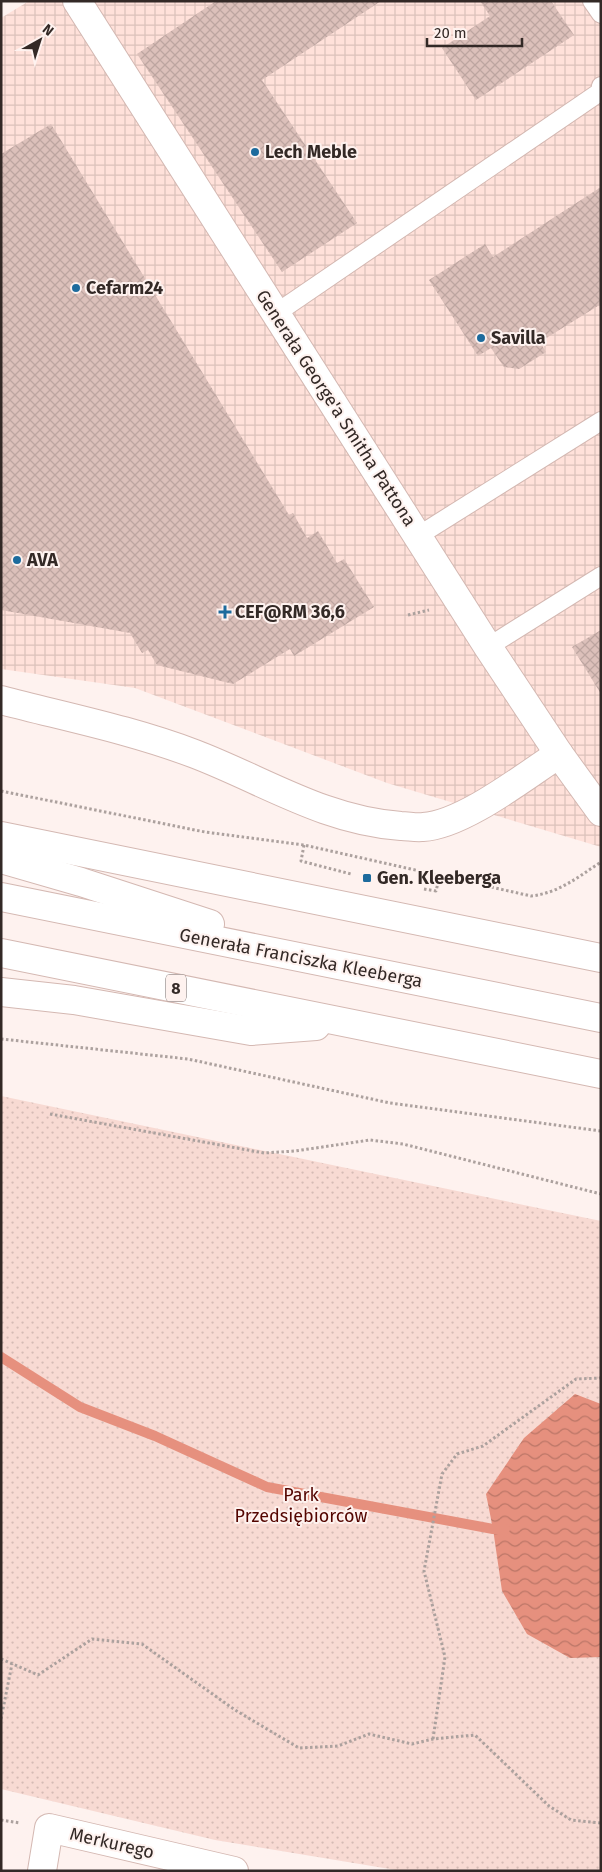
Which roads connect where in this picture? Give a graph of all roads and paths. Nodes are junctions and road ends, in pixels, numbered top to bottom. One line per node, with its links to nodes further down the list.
1 (76, 1): 5 (main road, Generała George'a Smitha Pattona)
2 (592, 1): 3 (lane)
3 (601, 14)
4 (600, 90): 5 (lane)
5 (275, 314): 7 (main road, Generała George'a Smitha Pattona)
6 (601, 421): 7 (lane)
7 (418, 536): 11 (main road, Generała George'a Smitha Pattona)
8 (601, 576): 11 (lane)
9 (424, 612): 10 (path)
10 (408, 615)
11 (488, 646): 13 (main road, Generała George'a Smitha Pattona)
12 (1, 700): 13 (main road)
13 (559, 754): 15 (main road, Generała George'a Smitha Pattona)
14 (1, 790): 17 (path)
15 (601, 812)
16 (1, 836): 25 (main road)
17 (304, 845): 20 (path); 21 (path)
18 (1, 859): 26 (main road)
19 (601, 862): 20 (path)
20 (440, 875): 22 (path)
21 (358, 876)
22 (419, 888)
23 (1, 897): 26 (main road, Generała Franciszka Kleeberga)
24 (1, 954): 29 (main road, 8)
25 (601, 958)
26 (340, 966): 28 (main road, Generała Franciszka Kleeberga)
27 (1, 992): 29 (main road)
28 (601, 1018)
29 (350, 1023): 31 (main road, 8)
30 (1, 1039): 33 (path)
31 (601, 1074)
32 (50, 1114): 34 (path)
33 (601, 1131)
34 (601, 1194)
35 (601, 1378): 39 (path)
36 (1, 1659): 37 (path)
37 (12, 1664): 38 (path); 39 (path)
38 (1, 1719)
39 (433, 1739): 40 (path)
40 (601, 1823)
41 (42, 1871): 42 (main road, Merkurego)
42 (234, 1871)

